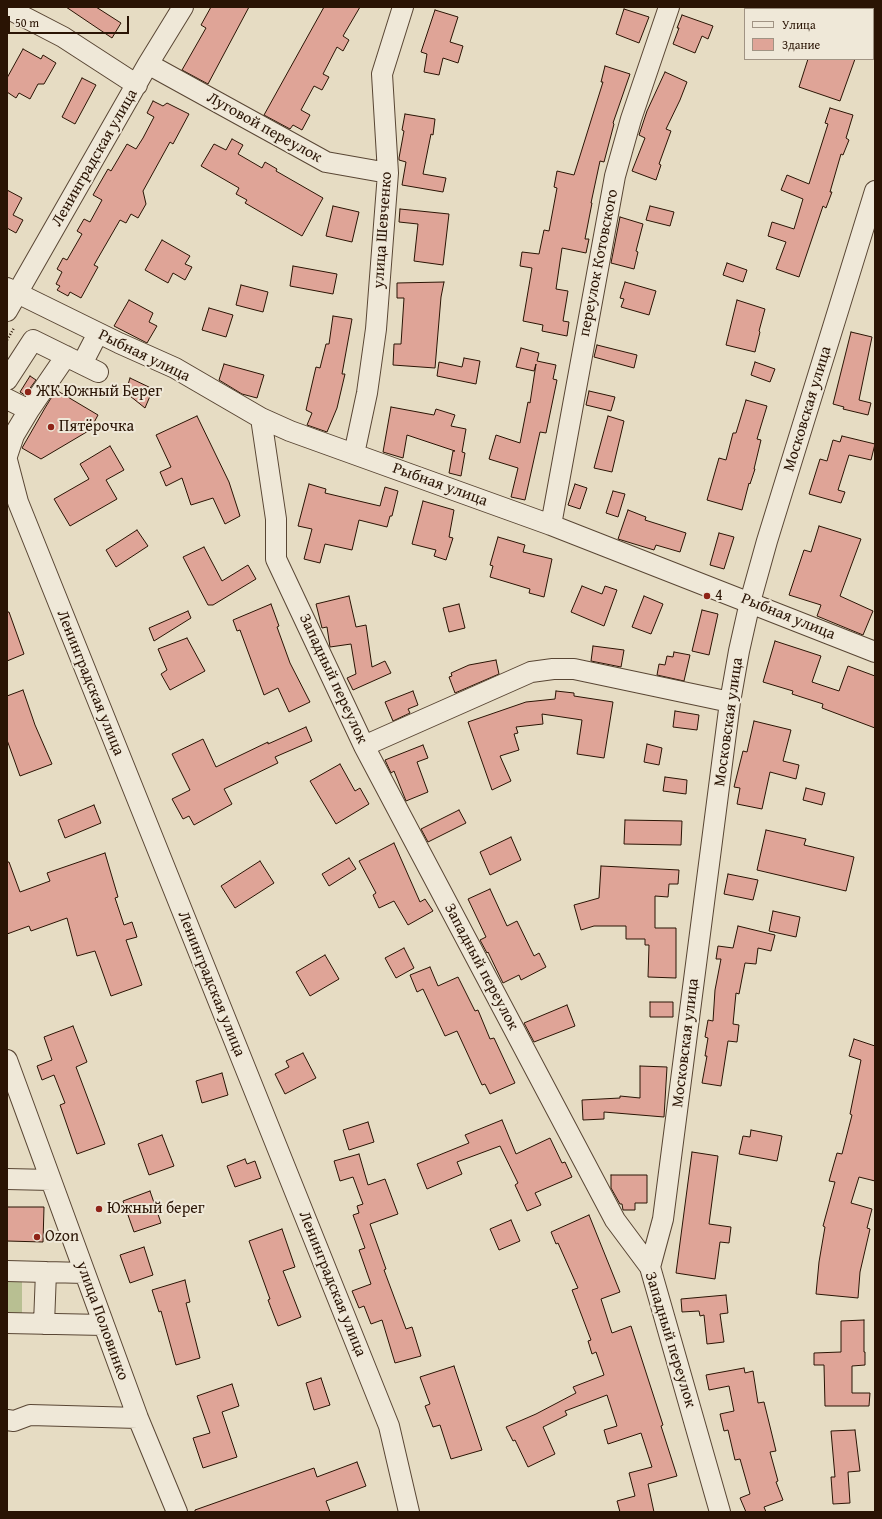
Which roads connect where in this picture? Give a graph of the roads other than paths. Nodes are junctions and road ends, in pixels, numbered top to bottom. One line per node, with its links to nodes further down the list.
1 (183, 7): 5 (street, Ленинградская улица)
2 (403, 7): 7 (street, улица Шевченко)
3 (668, 7): 20 (street, переулок Котовского)
4 (7, 8): 6 (street)
5 (148, 64): 6 (street, Ленинградская улица); 7 (street, Луговой переулок)
6 (137, 85): 9 (street, Ленинградская улица)
7 (388, 173): 17 (street, улица Шевченко)
8 (875, 191): 21 (street, Московская улица)
9 (12, 291): 10 (street, Ленинградская улица); 11 (street, Рыбная улица)
10 (7, 311)
11 (98, 333): 12 (street); 16 (street, Рыбная улица)
12 (82, 364): 13 (street); 15 (street)
13 (7, 380)
14 (7, 399): 15 (street)
15 (28, 410): 18 (street)
16 (261, 418): 17 (street, Рыбная улица); 24 (street, Западный переулок)
17 (354, 454): 20 (street, Рыбная улица)
18 (7, 456)
19 (7, 460): 37 (street, Ленинградская улица)
20 (551, 525): 21 (street, Рыбная улица)
21 (750, 602): 22 (street, Рыбная улица); 23 (street, Московская улица)
22 (875, 652)
23 (730, 702): 24 (street); 28 (street, Московская улица)
24 (364, 746): 28 (street, Западный переулок)
25 (7, 1060): 27 (street, улица Половинко)
26 (7, 1179): 27 (street)
27 (51, 1180): 31 (street, улица Половинко)
28 (650, 1268): 39 (street, Западный переулок)
29 (7, 1271): 30 (street)
30 (46, 1272): 31 (street); 33 (street)
31 (85, 1273): 34 (street, улица Половинко)
32 (7, 1323): 33 (street)
33 (44, 1324): 34 (street)
34 (104, 1325): 35 (street, улица Половинко)
35 (138, 1418): 36 (street); 38 (street, улица Половинко)
36 (7, 1420)
37 (409, 1511)
38 (177, 1512)
39 (720, 1512)

